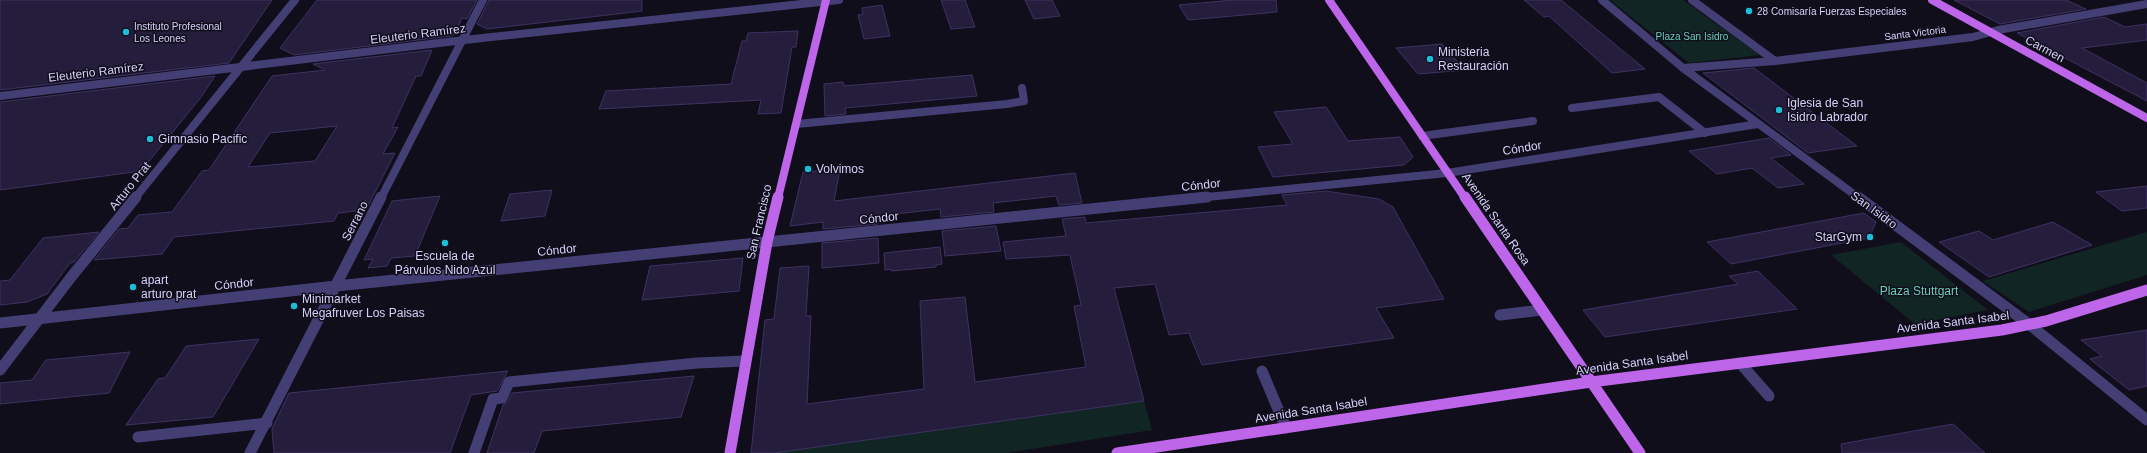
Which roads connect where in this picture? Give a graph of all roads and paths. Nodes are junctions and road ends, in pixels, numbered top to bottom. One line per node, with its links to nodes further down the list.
1 (295, 0): 13 (street, Arturo Prat)
2 (483, 0): 11 (street, Serrano)
3 (839, 0): 8 (street, Eleuterio Ramírez)
4 (1329, 0): 23 (main road, Avenida Santa Rosa)
5 (1602, 0): 14 (street, San Isidro)
6 (1692, 0): 12 (street)
7 (1932, 0): 10 (main road, Carmen)
8 (826, 1): 11 (street, Eleuterio Ramírez); 20 (main road, San Francisco)
9 (2147, 4): 10 (street, Santa Victoria)
10 (1988, 33): 12 (street, Santa Victoria); 18 (main road, Carmen)
11 (464, 40): 13 (street, Eleuterio Ramírez); 26 (street, Serrano)
12 (1775, 60): 14 (street, Santa Victoria)
13 (245, 66): 16 (street, Eleuterio Ramírez); 30 (street, Arturo Prat)
14 (1683, 68): 21 (street, San Isidro)
15 (1022, 88): 20 (street)
16 (0, 96)
17 (1572, 108): 22 (street)
18 (2147, 118)
19 (1533, 121): 23 (street)
20 (797, 124): 25 (main road, San Francisco)
21 (1758, 124): 22 (street, Cóndor); 32 (street, San Isidro)
22 (1705, 133): 24 (street, Cóndor)
23 (1422, 136): 24 (main road, Avenida Santa Rosa)
24 (1447, 173): 25 (street, Cóndor); 28 (main road, Avenida Santa Rosa)
25 (767, 242): 26 (street, Cóndor); 33 (main road, San Francisco)
26 (336, 286): 30 (street, Cóndor); 40 (street, Serrano)
27 (2147, 290): 32 (main road, Avenida Santa Isabel)
28 (1542, 310): 29 (street); 37 (main road, Avenida Santa Rosa)
29 (1500, 315)
30 (38, 318): 31 (street, Cóndor); 35 (street, Arturo Prat)
31 (0, 323)
32 (2030, 325): 34 (main road, Avenida Santa Isabel); 39 (street, San Isidro)
33 (745, 361): 44 (street); 45 (main road, San Francisco)
34 (1740, 363): 37 (main road, Avenida Santa Isabel); 38 (street)
35 (0, 370)
36 (1262, 371): 41 (street)
37 (1591, 382): 41 (main road, Avenida Santa Isabel); 47 (main road, Avenida Santa Rosa)
38 (1770, 396)
39 (2147, 420)
40 (267, 423): 42 (street); 43 (street, Serrano)
41 (1286, 428): 46 (main road, Avenida Santa Isabel)
42 (138, 437)
43 (250, 453)
44 (474, 453)
45 (730, 453)
46 (1117, 453)
47 (1640, 453)

